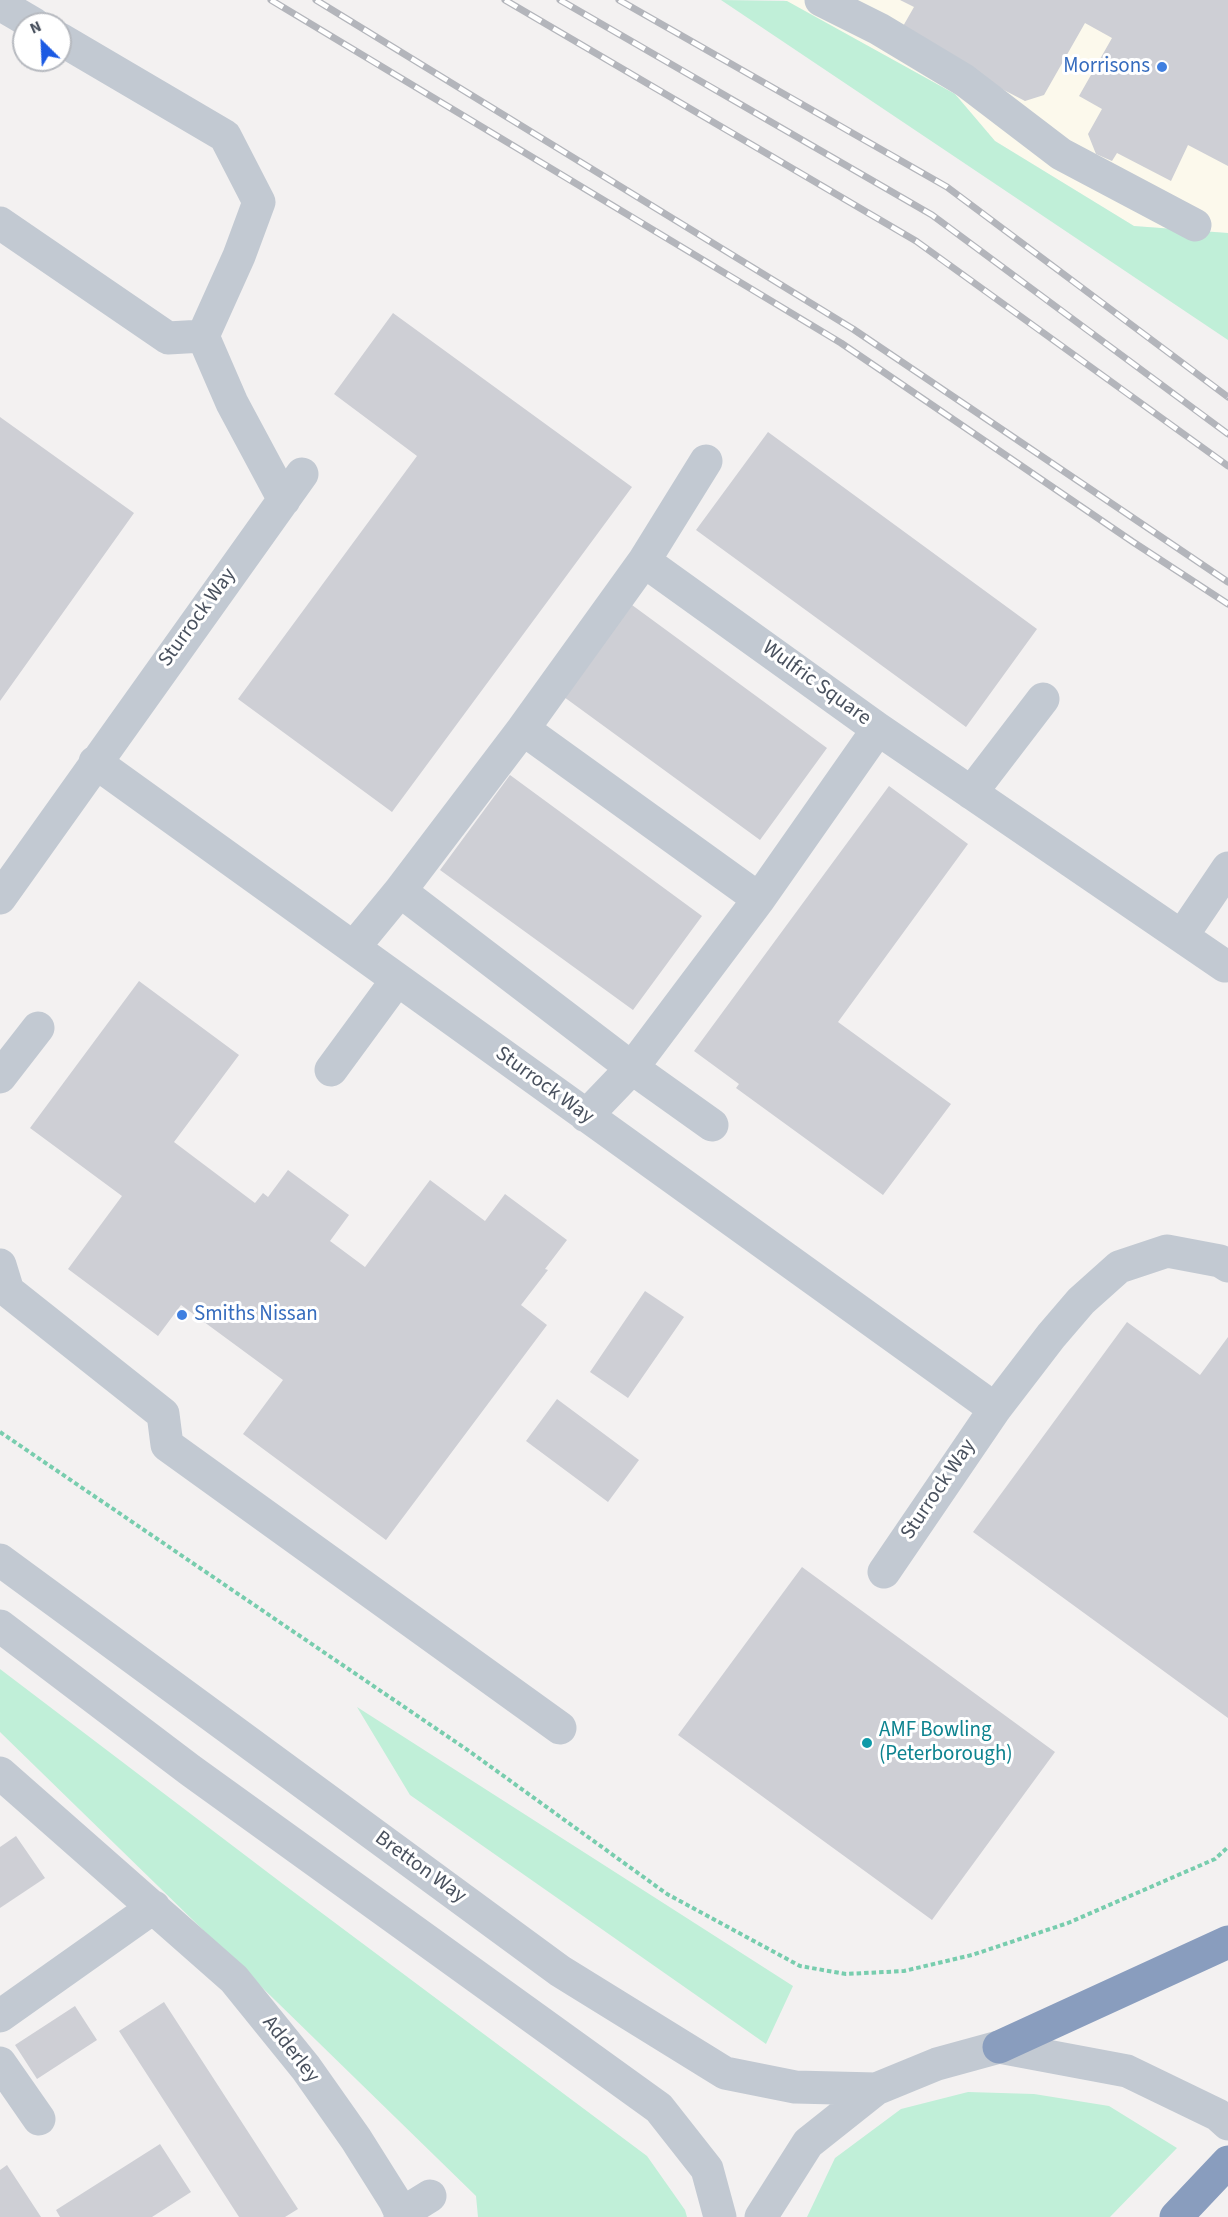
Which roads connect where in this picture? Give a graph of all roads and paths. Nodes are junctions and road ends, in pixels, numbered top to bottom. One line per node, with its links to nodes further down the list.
1 (821, 0): 6 (street)
2 (0, 4): 3 (street)
3 (14, 12)
4 (72, 46): 7 (street)
5 (0, 223): 7 (street)
6 (1195, 225)
7 (203, 336): 13 (street, Sturrock Way)
8 (706, 461): 9 (street)
9 (644, 561): 11 (street); 12 (street, Wulfric Square)
10 (1043, 699): 14 (street)
11 (523, 729): 16 (street); 18 (street)
12 (878, 729): 14 (street); 18 (street, Wulfric Square)
13 (95, 762): 17 (street, Sturrock Way); 20 (street, Sturrock Way)
14 (971, 793): 19 (street)
15 (1228, 868): 19 (street)
16 (400, 891): 20 (street); 24 (street)
17 (0, 898)
18 (759, 898): 24 (street, Wulfric Square)
19 (1182, 936): 21 (street)
20 (354, 947): 22 (street, Sturrock Way)
21 (1225, 966)
22 (397, 980): 25 (street); 27 (street, Sturrock Way)
23 (38, 1028): 26 (street)
24 (632, 1068): 27 (street, Wulfric Square); 28 (street)
25 (331, 1070)
26 (0, 1077)
27 (586, 1116): 31 (street, Sturrock Way)
28 (712, 1125)
29 (0, 1265): 36 (street)
30 (1228, 1266): 31 (street, Sturrock Way)
31 (995, 1408): 34 (street, Sturrock Way)
32 (0, 1432): 38 (path)
33 (0, 1560): 44 (street, Bretton Way)
34 (884, 1572)
35 (0, 1626): 50 (street)
36 (560, 1728)
37 (0, 1773): 39 (street, Adderley)
38 (1228, 1847)
39 (154, 1907): 41 (street); 49 (street, Adderley)
40 (1228, 1942): 42 (highway)
41 (0, 2016)
42 (999, 2048): 44 (street); 46 (street)
43 (0, 2063): 45 (street)
44 (876, 2089): 51 (street)
45 (39, 2118)
46 (1228, 2124)
47 (1219, 2172): 52 (highway)
48 (430, 2196): 49 (street, Adderley)
49 (400, 2216)
50 (720, 2217)
51 (760, 2217)
52 (1176, 2217)

